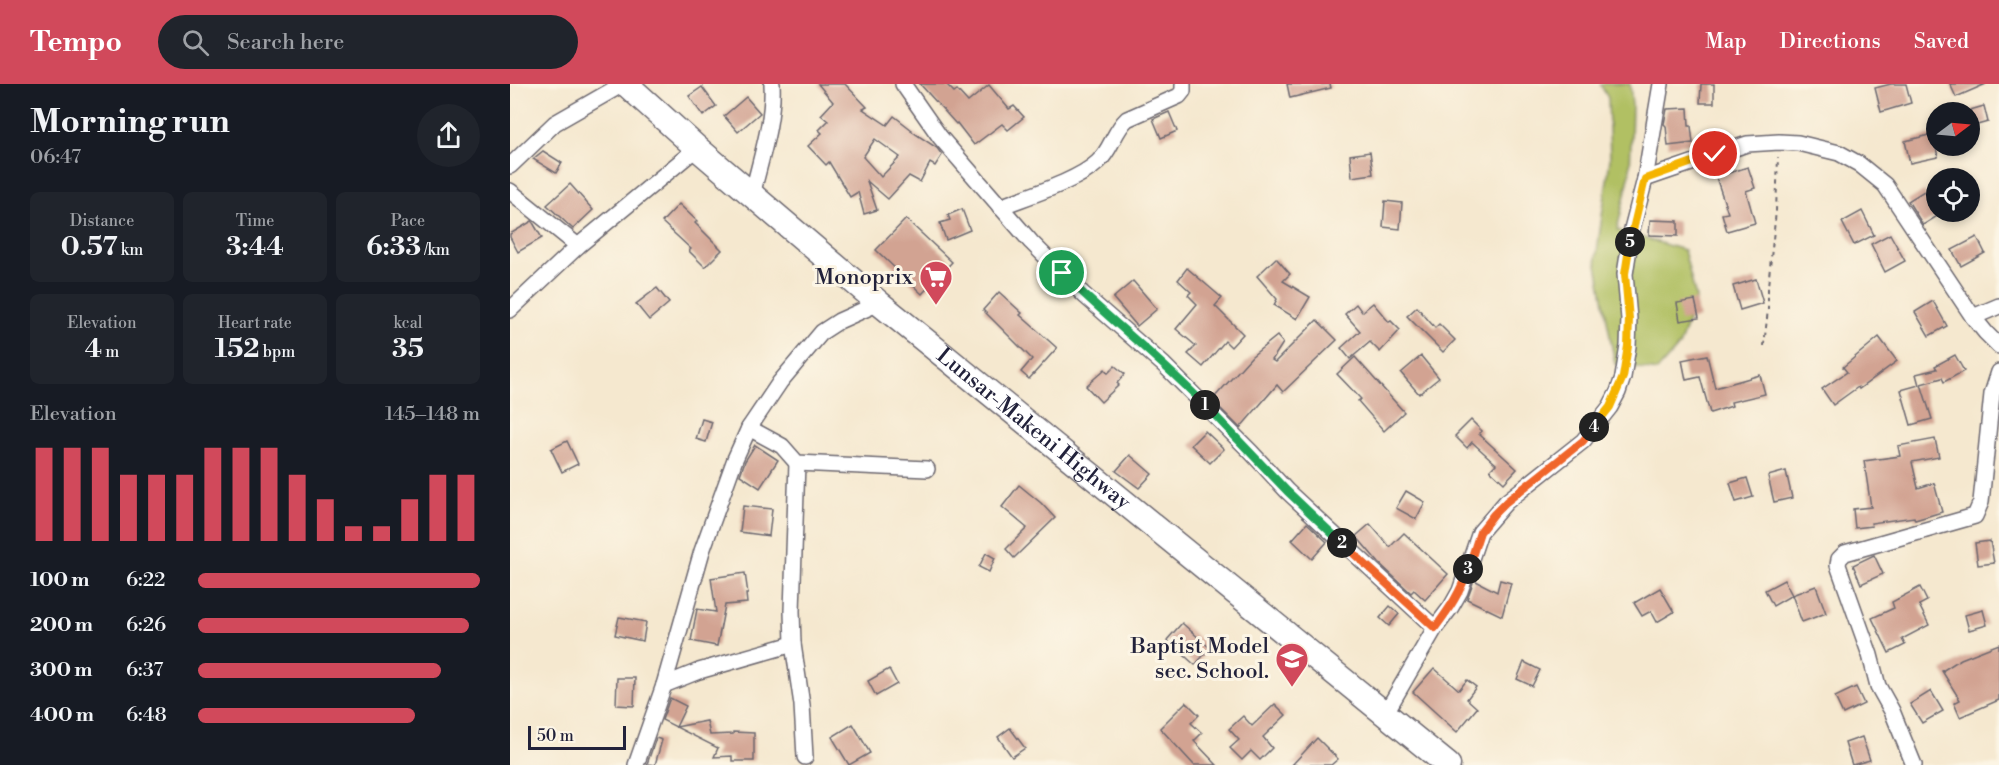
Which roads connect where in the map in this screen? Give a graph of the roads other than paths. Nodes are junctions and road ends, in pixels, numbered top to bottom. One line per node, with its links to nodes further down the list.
1 (625, 84): 6 (main road, Lunsar-Makeni Highway); 7 (street)
2 (772, 84): 10 (street)
3 (903, 84): 11 (street)
4 (1183, 84): 11 (street)
5 (1662, 84): 8 (street)
6 (698, 148): 10 (main road, Lunsar-Makeni Highway); 12 (street)
7 (510, 166)
8 (1645, 179): 16 (street); 22 (street)
9 (510, 191): 12 (street)
10 (752, 196): 13 (main road, Lunsar-Makeni Highway)
11 (1000, 207): 22 (street)
12 (579, 246): 15 (street)
13 (879, 303): 19 (street); 25 (main road, Lunsar-Makeni Highway)
14 (1999, 306): 16 (street)
15 (510, 310)
16 (1973, 317): 17 (street)
17 (1999, 346)
18 (1999, 372): 29 (street)
19 (749, 428): 20 (street); 24 (street)
20 (796, 463): 21 (street); 23 (street)
21 (927, 469)
22 (1435, 628): 25 (street)
23 (793, 644): 24 (street); 26 (street)
24 (664, 685): 27 (street)
25 (1385, 714): 28 (main road, Lunsar-Makeni Highway)
26 (805, 757)
27 (636, 765)
28 (1448, 765)
29 (1914, 765)

